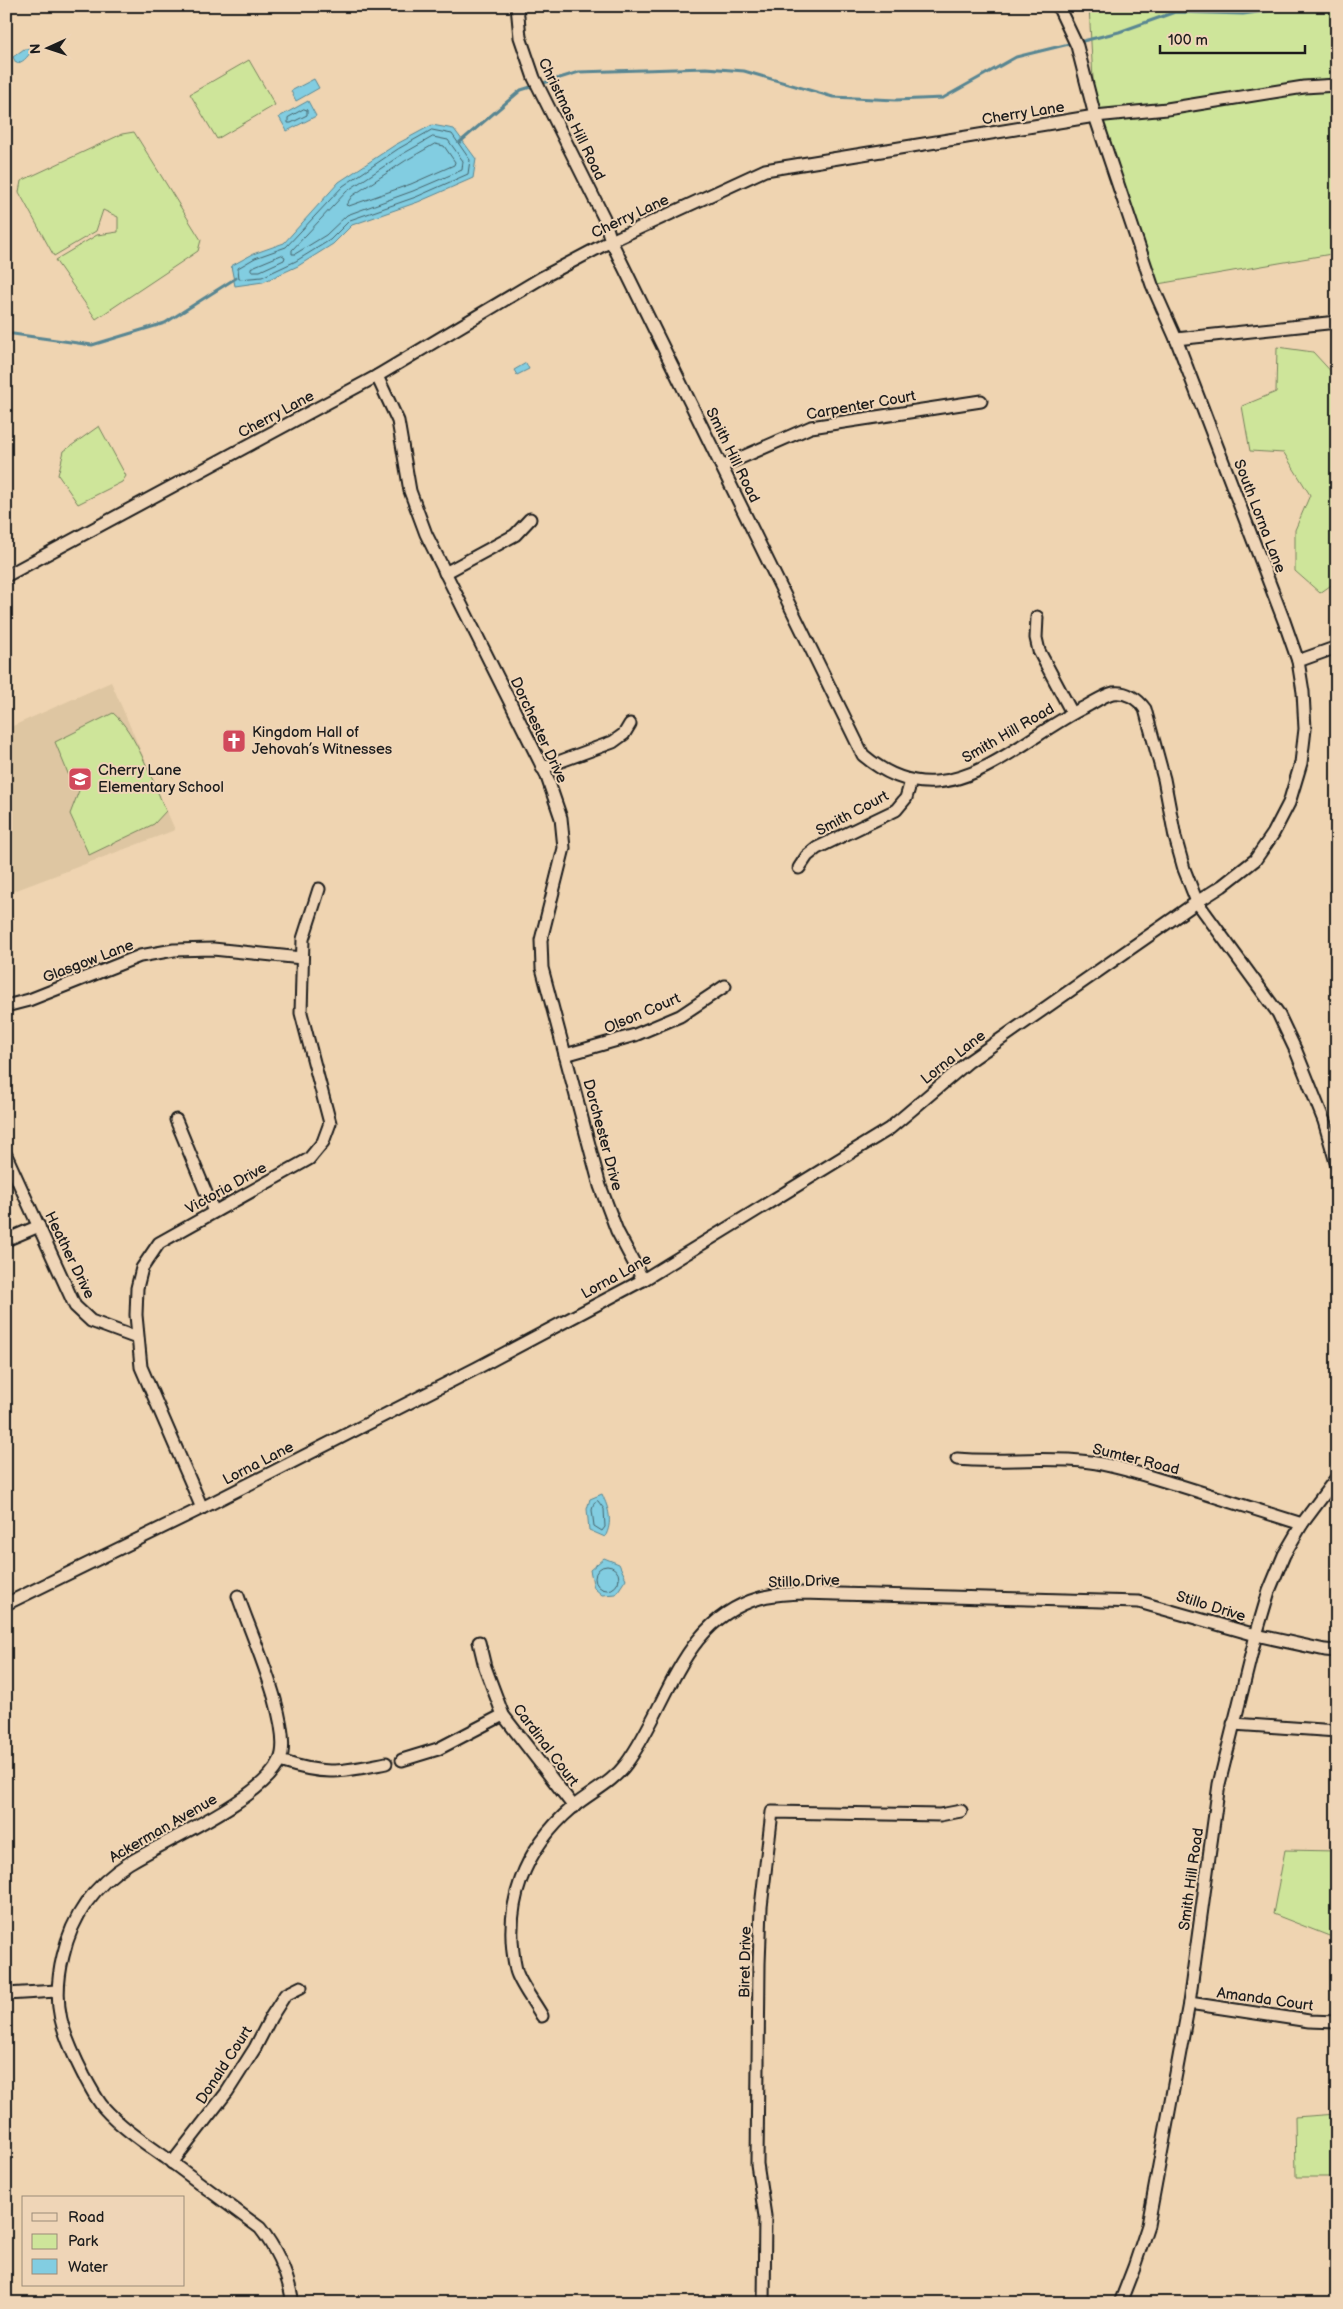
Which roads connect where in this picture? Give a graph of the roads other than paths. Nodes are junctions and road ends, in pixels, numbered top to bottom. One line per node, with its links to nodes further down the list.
1 (517, 6): 5 (street, Christmas Hill Road)
2 (1058, 6): 4 (street, South Lorna Lane)
3 (1337, 85): 4 (street, Cherry Lane)
4 (1095, 116): 5 (street, Cherry Lane); 7 (street, South Lorna Lane)
5 (611, 241): 8 (street, Cherry Lane); 10 (street, Smith Hill Road)
6 (1337, 322): 7 (street)
7 (1176, 339): 16 (street, South Lorna Lane)
8 (377, 376): 12 (street, Dorchester Drive); 13 (street, Cherry Lane)
9 (981, 401): 10 (street, Carpenter Court)
10 (722, 466): 20 (street, Smith Hill Road)
11 (530, 519): 12 (street)
12 (445, 573): 19 (street, Dorchester Drive)
13 (6, 576)
14 (1037, 617): 17 (street)
15 (1337, 647): 16 (street)
16 (1298, 661): 23 (street, South Lorna Lane)
17 (1072, 713): 20 (street, Smith Hill Road); 23 (street, Smith Hill Road)
18 (630, 724): 19 (street)
19 (542, 768): 27 (street, Dorchester Drive)
20 (912, 781): 21 (street, Smith Court)
21 (799, 868)
22 (319, 889): 24 (street, Victoria Drive)
23 (1197, 902): 30 (street, Smith Hill Road); 34 (street, Lorna Lane)
24 (302, 958): 26 (street, Glasgow Lane); 31 (street, Victoria Drive)
25 (724, 986): 27 (street, Olson Court)
26 (6, 1006)
27 (565, 1055): 34 (street, Dorchester Drive)
28 (176, 1120): 31 (street)
29 (6, 1155): 32 (street, Heather Drive)
30 (1337, 1166)
31 (214, 1212): 35 (street, Victoria Drive)
32 (38, 1226): 33 (street); 35 (street, Heather Drive)
33 (6, 1240)
34 (643, 1280): 38 (street, Lorna Lane)
35 (137, 1338): 38 (street, Victoria Drive)
36 (957, 1459): 39 (street, Sumter Road)
37 (1337, 1476): 39 (street, Smith Hill Road)
38 (202, 1508): 41 (street, Lorna Lane)
39 (1302, 1524): 42 (street, Smith Hill Road)
40 (238, 1596): 49 (street)
41 (6, 1604)
42 (1256, 1635): 44 (street, Stillo Drive); 46 (street, Smith Hill Road); 51 (street, Stillo Drive)
43 (479, 1642): 45 (street, Cardinal Court)
44 (1337, 1651)
45 (503, 1715): 48 (street); 51 (street, Cardinal Court)
46 (1232, 1724): 47 (street); 56 (street, Smith Hill Road)
47 (1337, 1731)
48 (402, 1760)
49 (280, 1761): 50 (street); 54 (street, Ackerman Avenue)
50 (386, 1763)
51 (574, 1807): 57 (street, Stillo Drive)
52 (961, 1812): 61 (street, Biret Drive)
53 (301, 1987): 59 (street, Donald Court)
54 (57, 1991): 55 (street); 59 (street, Ackerman Avenue)
55 (6, 1994)
56 (1189, 2003): 58 (street, Amanda Court); 62 (street, Smith Hill Road)
57 (542, 2016)
58 (1337, 2022)
59 (172, 2163): 60 (street, Ackerman Avenue)
60 (293, 2303)
61 (764, 2303)
62 (1120, 2303)

